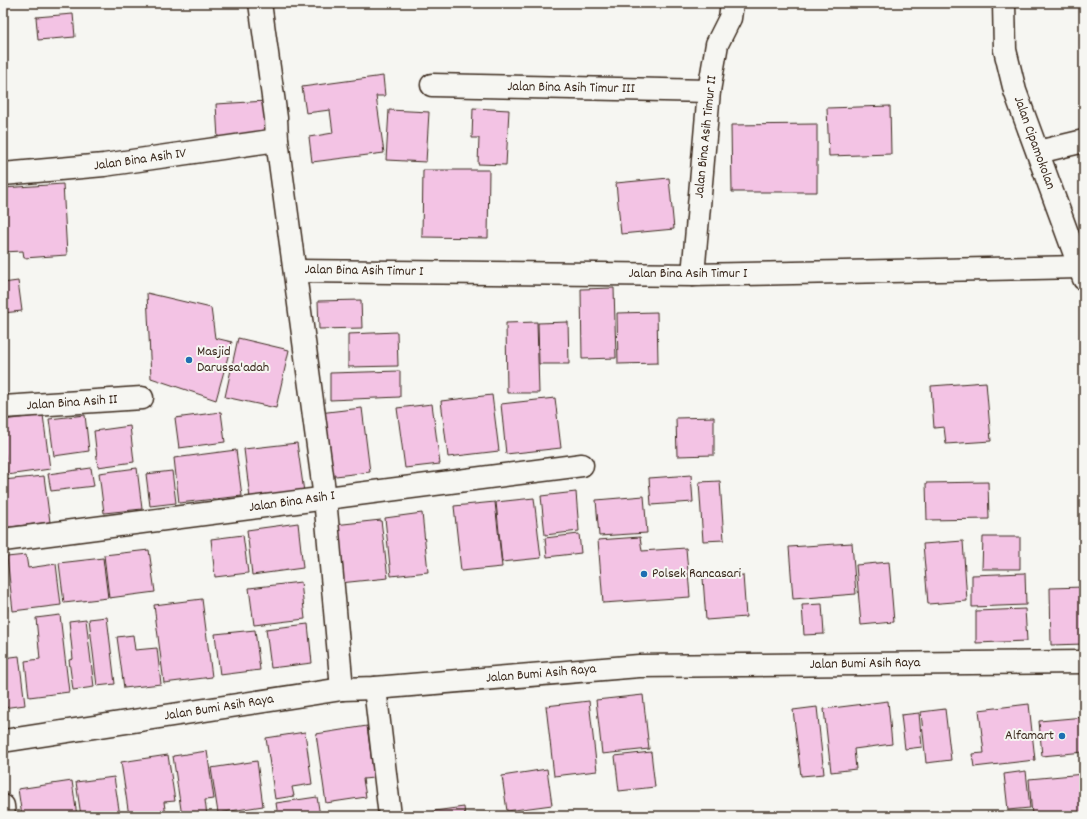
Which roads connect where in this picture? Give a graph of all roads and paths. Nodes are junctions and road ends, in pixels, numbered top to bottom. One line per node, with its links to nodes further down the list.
1 (260, 3): 6 (street)
2 (732, 3): 5 (street, Jalan Bina Asih Timur II)
3 (1004, 3): 8 (street, Jalan Cipamokolan)
4 (432, 85): 5 (street, Jalan Bina Asih Timur III)
5 (709, 90): 12 (street, Jalan Bina Asih Timur II)
6 (277, 140): 9 (street, Jalan Bina Asih IV); 10 (street)
7 (1084, 141): 8 (street)
8 (1038, 152): 11 (street, Jalan Cipamokolan)
9 (3, 174)
10 (295, 271): 12 (street, Jalan Bina Asih Timur I); 16 (street)
11 (1082, 273): 12 (street, Jalan Bina Asih Timur I)
12 (693, 275)
13 (142, 398): 14 (street, Jalan Bina Asih II)
14 (3, 407)
15 (582, 465): 16 (street, Jalan Bina Asih I)
16 (326, 498): 17 (street, Jalan Bina Asih I); 19 (street)
17 (3, 540)
18 (1084, 662): 20 (street, Jalan Bumi Asih Raya)
19 (342, 688): 20 (street, Jalan Bumi Asih Raya); 21 (street, Jalan Bumi Asih Raya)
20 (375, 688): 24 (street)
21 (3, 741)
22 (3, 806): 23 (street)
23 (4, 816)
24 (390, 816)

